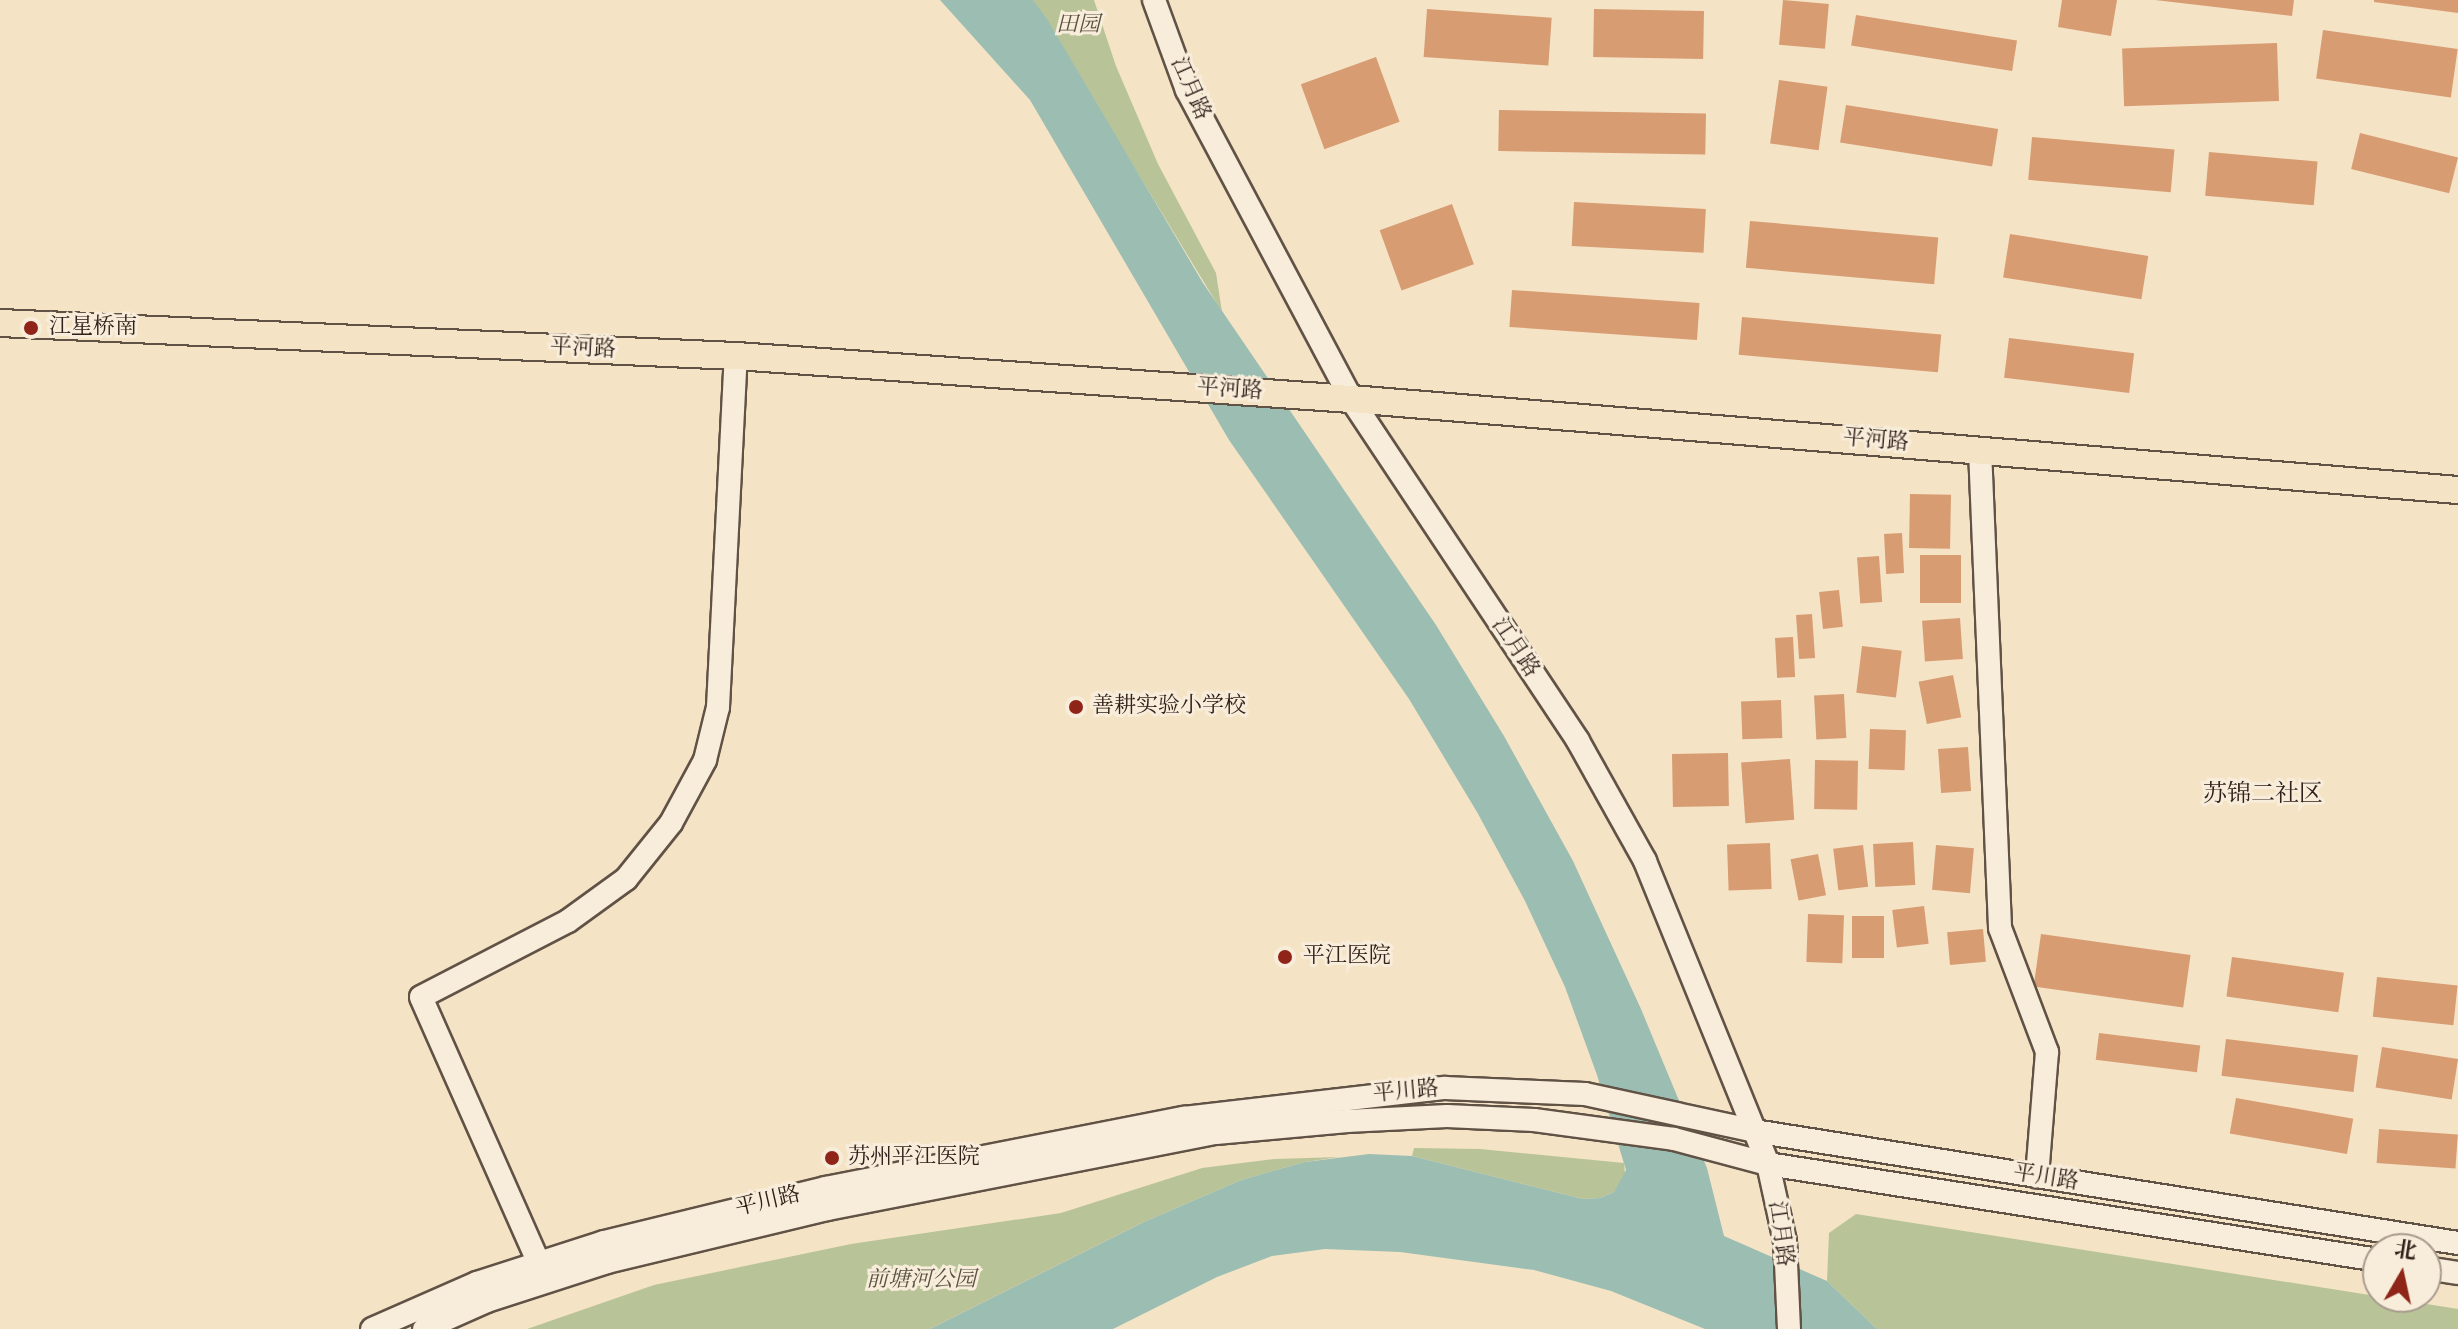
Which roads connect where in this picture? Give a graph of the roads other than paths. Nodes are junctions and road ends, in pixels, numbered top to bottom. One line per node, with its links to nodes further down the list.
1 (1154, 0): 4 (street, 江月路)
2 (0, 323): 3 (main road, 平河路)
3 (736, 356): 4 (main road, 平河路); 12 (street)
4 (1351, 399): 5 (main road, 平河路); 7 (street, 江月路)
5 (1980, 450): 6 (main road, 平河路); 9 (street)
6 (2458, 490)
7 (1754, 1131): 8 (street, 江月路); 9 (street, 平川路); 12 (street, 平川路)
8 (1768, 1164): 11 (street, 平川路); 12 (street, 平川路); 15 (street, 江月路)
9 (2037, 1177): 10 (street, 平川路)
10 (2458, 1243)
11 (2362, 1257)
12 (543, 1272): 13 (street, 平川路); 14 (street, 平川路)
13 (372, 1329)
14 (424, 1329)
15 (1789, 1329)

